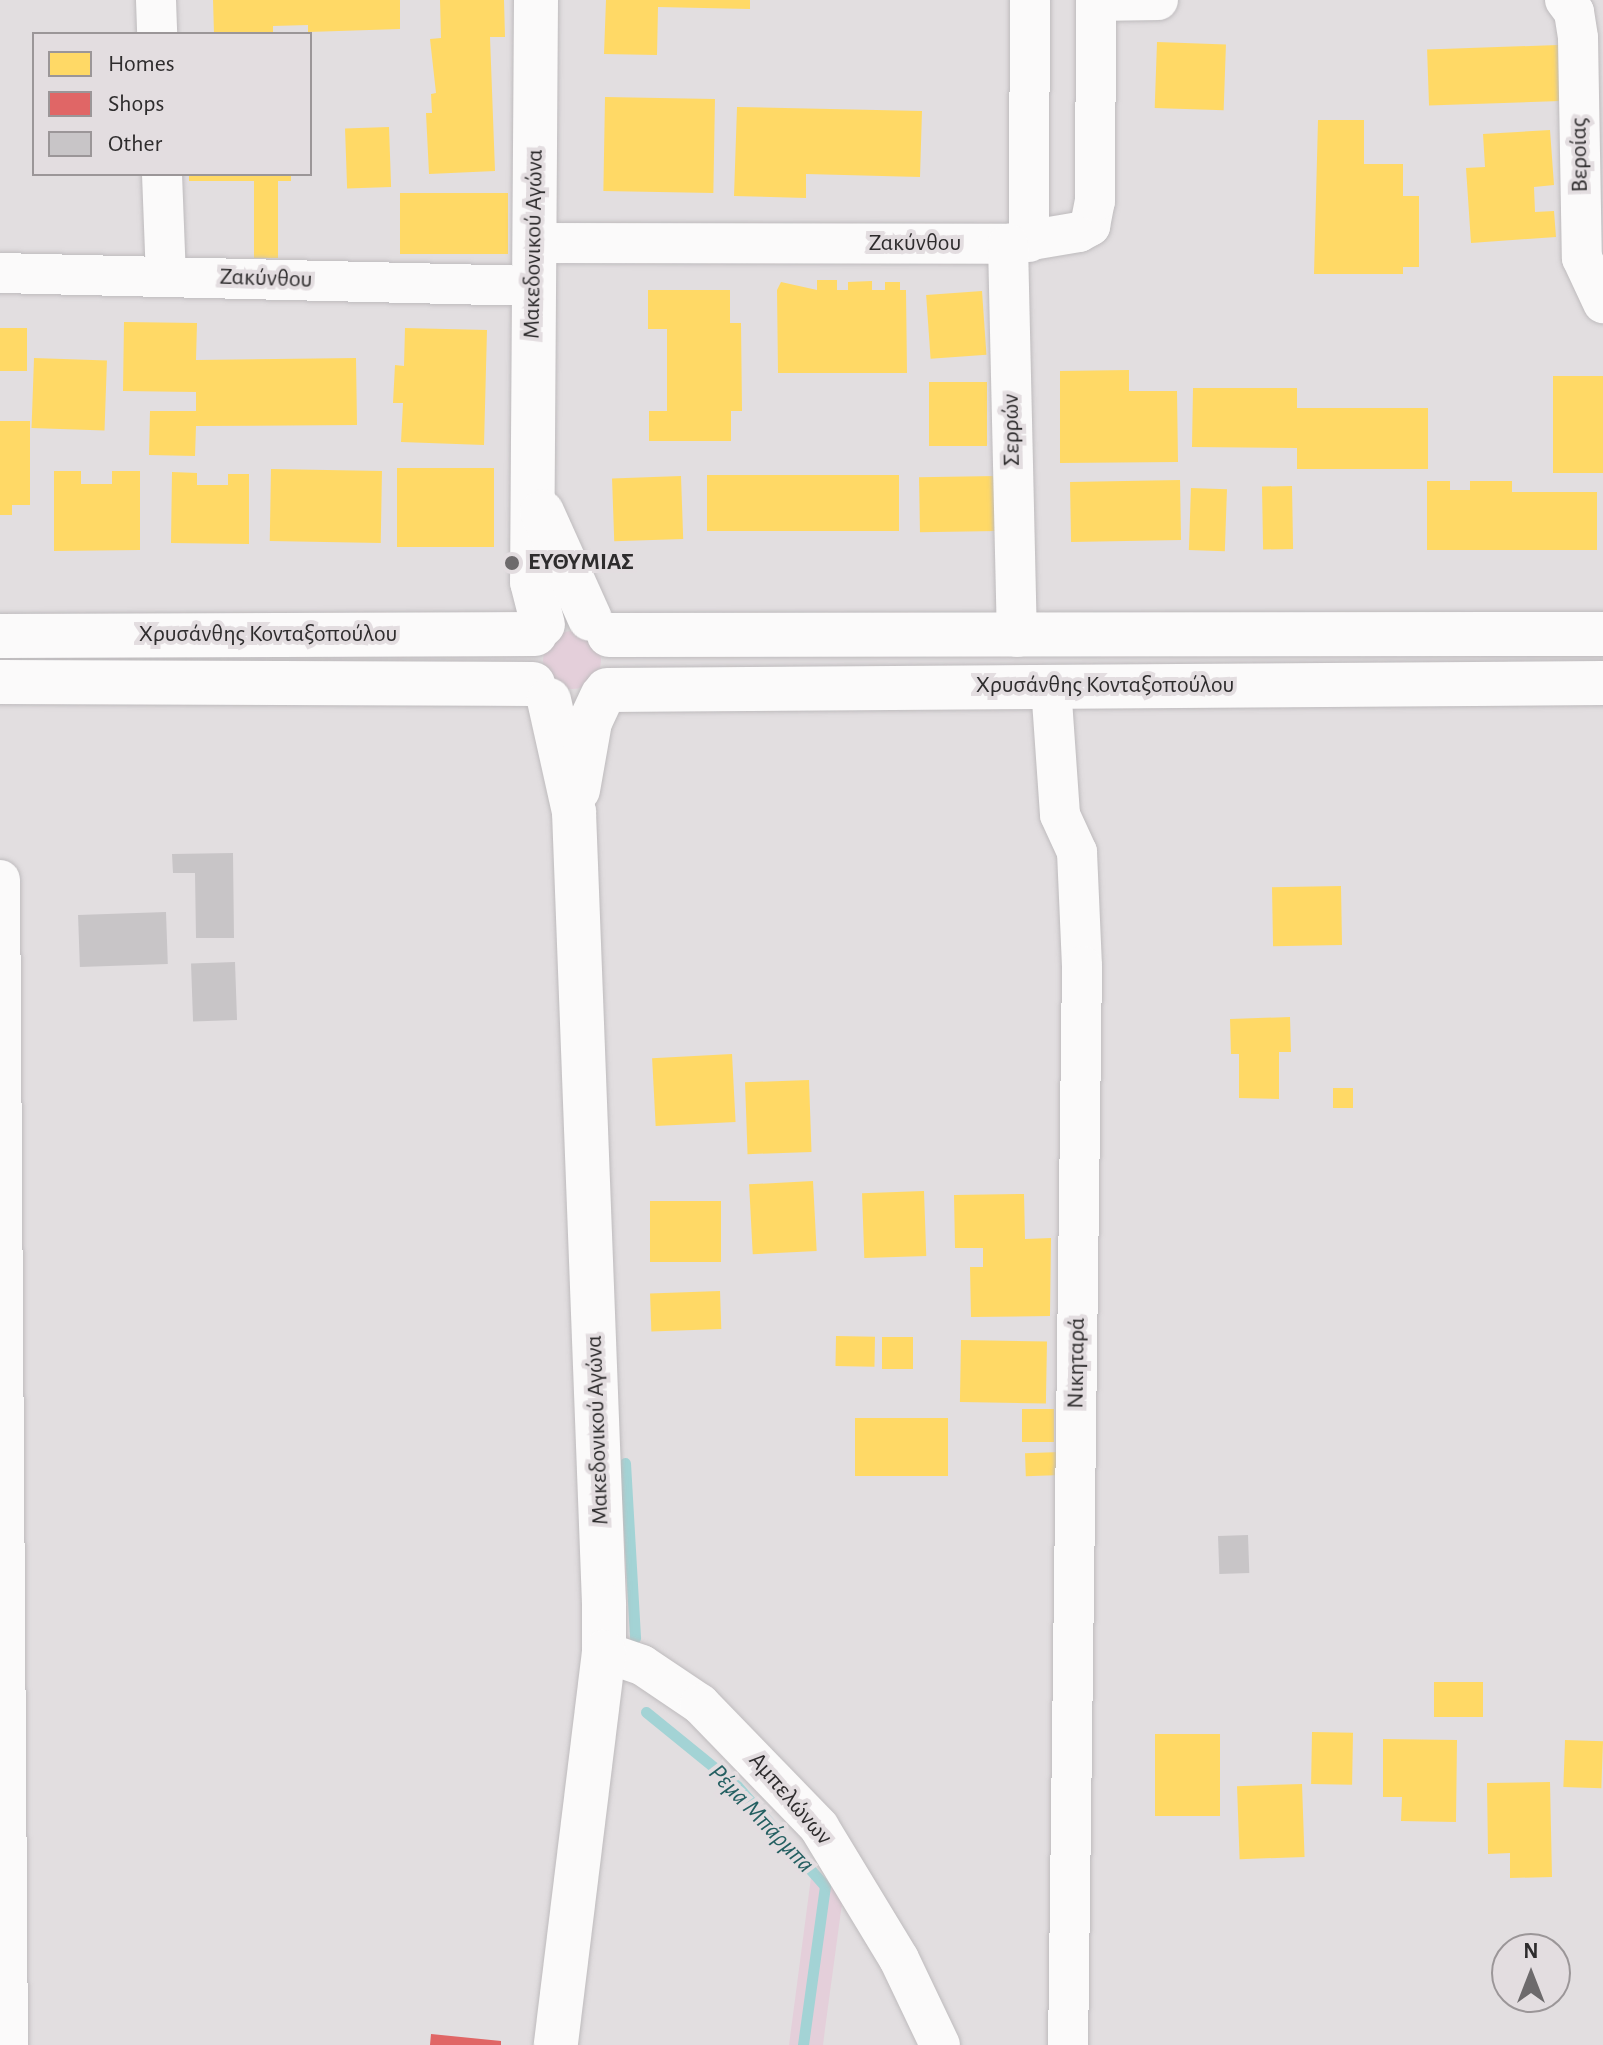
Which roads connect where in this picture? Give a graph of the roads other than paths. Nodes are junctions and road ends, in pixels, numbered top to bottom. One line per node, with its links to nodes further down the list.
1 (156, 0): 7 (street)
2 (536, 0): 9 (main road, Μακεδονικού Αγώνα)
3 (1030, 0): 10 (street, Σερρών)
4 (1158, 0): 5 (street)
5 (1096, 1): 10 (street)
6 (1567, 2): 14 (street, Βεροίας)
7 (157, 32)
8 (162, 176): 12 (street)
9 (534, 243): 10 (street, Ζακύνθου); 13 (main road, Μακεδονικού Αγώνα)
10 (1018, 243): 20 (street, Σερρών)
11 (0, 273): 12 (street, Ζακύνθου)
12 (166, 276): 13 (street, Ζακύνθου)
13 (532, 286): 15 (main road, Μακεδονικού Αγώνα)
14 (1603, 303)
15 (533, 487): 16 (main road, Μακεδονικού Αγώνα); 17 (main road, Μακεδονικού Αγώνα)
16 (599, 627): 17 (main road); 20 (main road, Χρυσάνθης Κονταξοπούλου); 25 (main road)
17 (539, 630): 19 (main road, Χρυσάνθης Κονταξοπούλου); 24 (main road)
18 (1603, 634): 20 (main road, Χρυσάνθης Κονταξοπούλου)
19 (0, 636)
20 (1017, 637)
21 (0, 682): 24 (main road, Χρυσάνθης Κονταξοπούλου)
22 (1603, 683): 23 (main road, Χρυσάνθης Κονταξοπούλου)
23 (1051, 686): 25 (main road, Χρυσάνθης Κονταξοπούλου); 32 (street, Νικηταρά)
24 (541, 692): 25 (main road); 26 (main road)
25 (604, 693): 26 (main road)
26 (574, 812): 28 (main road, Μακεδονικού Αγώνα)
27 (0, 880): 29 (street)
28 (604, 1652): 30 (main road, Μακεδονικού Αγώνα); 31 (street, Αμπελώνων)
29 (8, 2045)
30 (556, 2045)
31 (940, 2045)
32 (1068, 2045)

